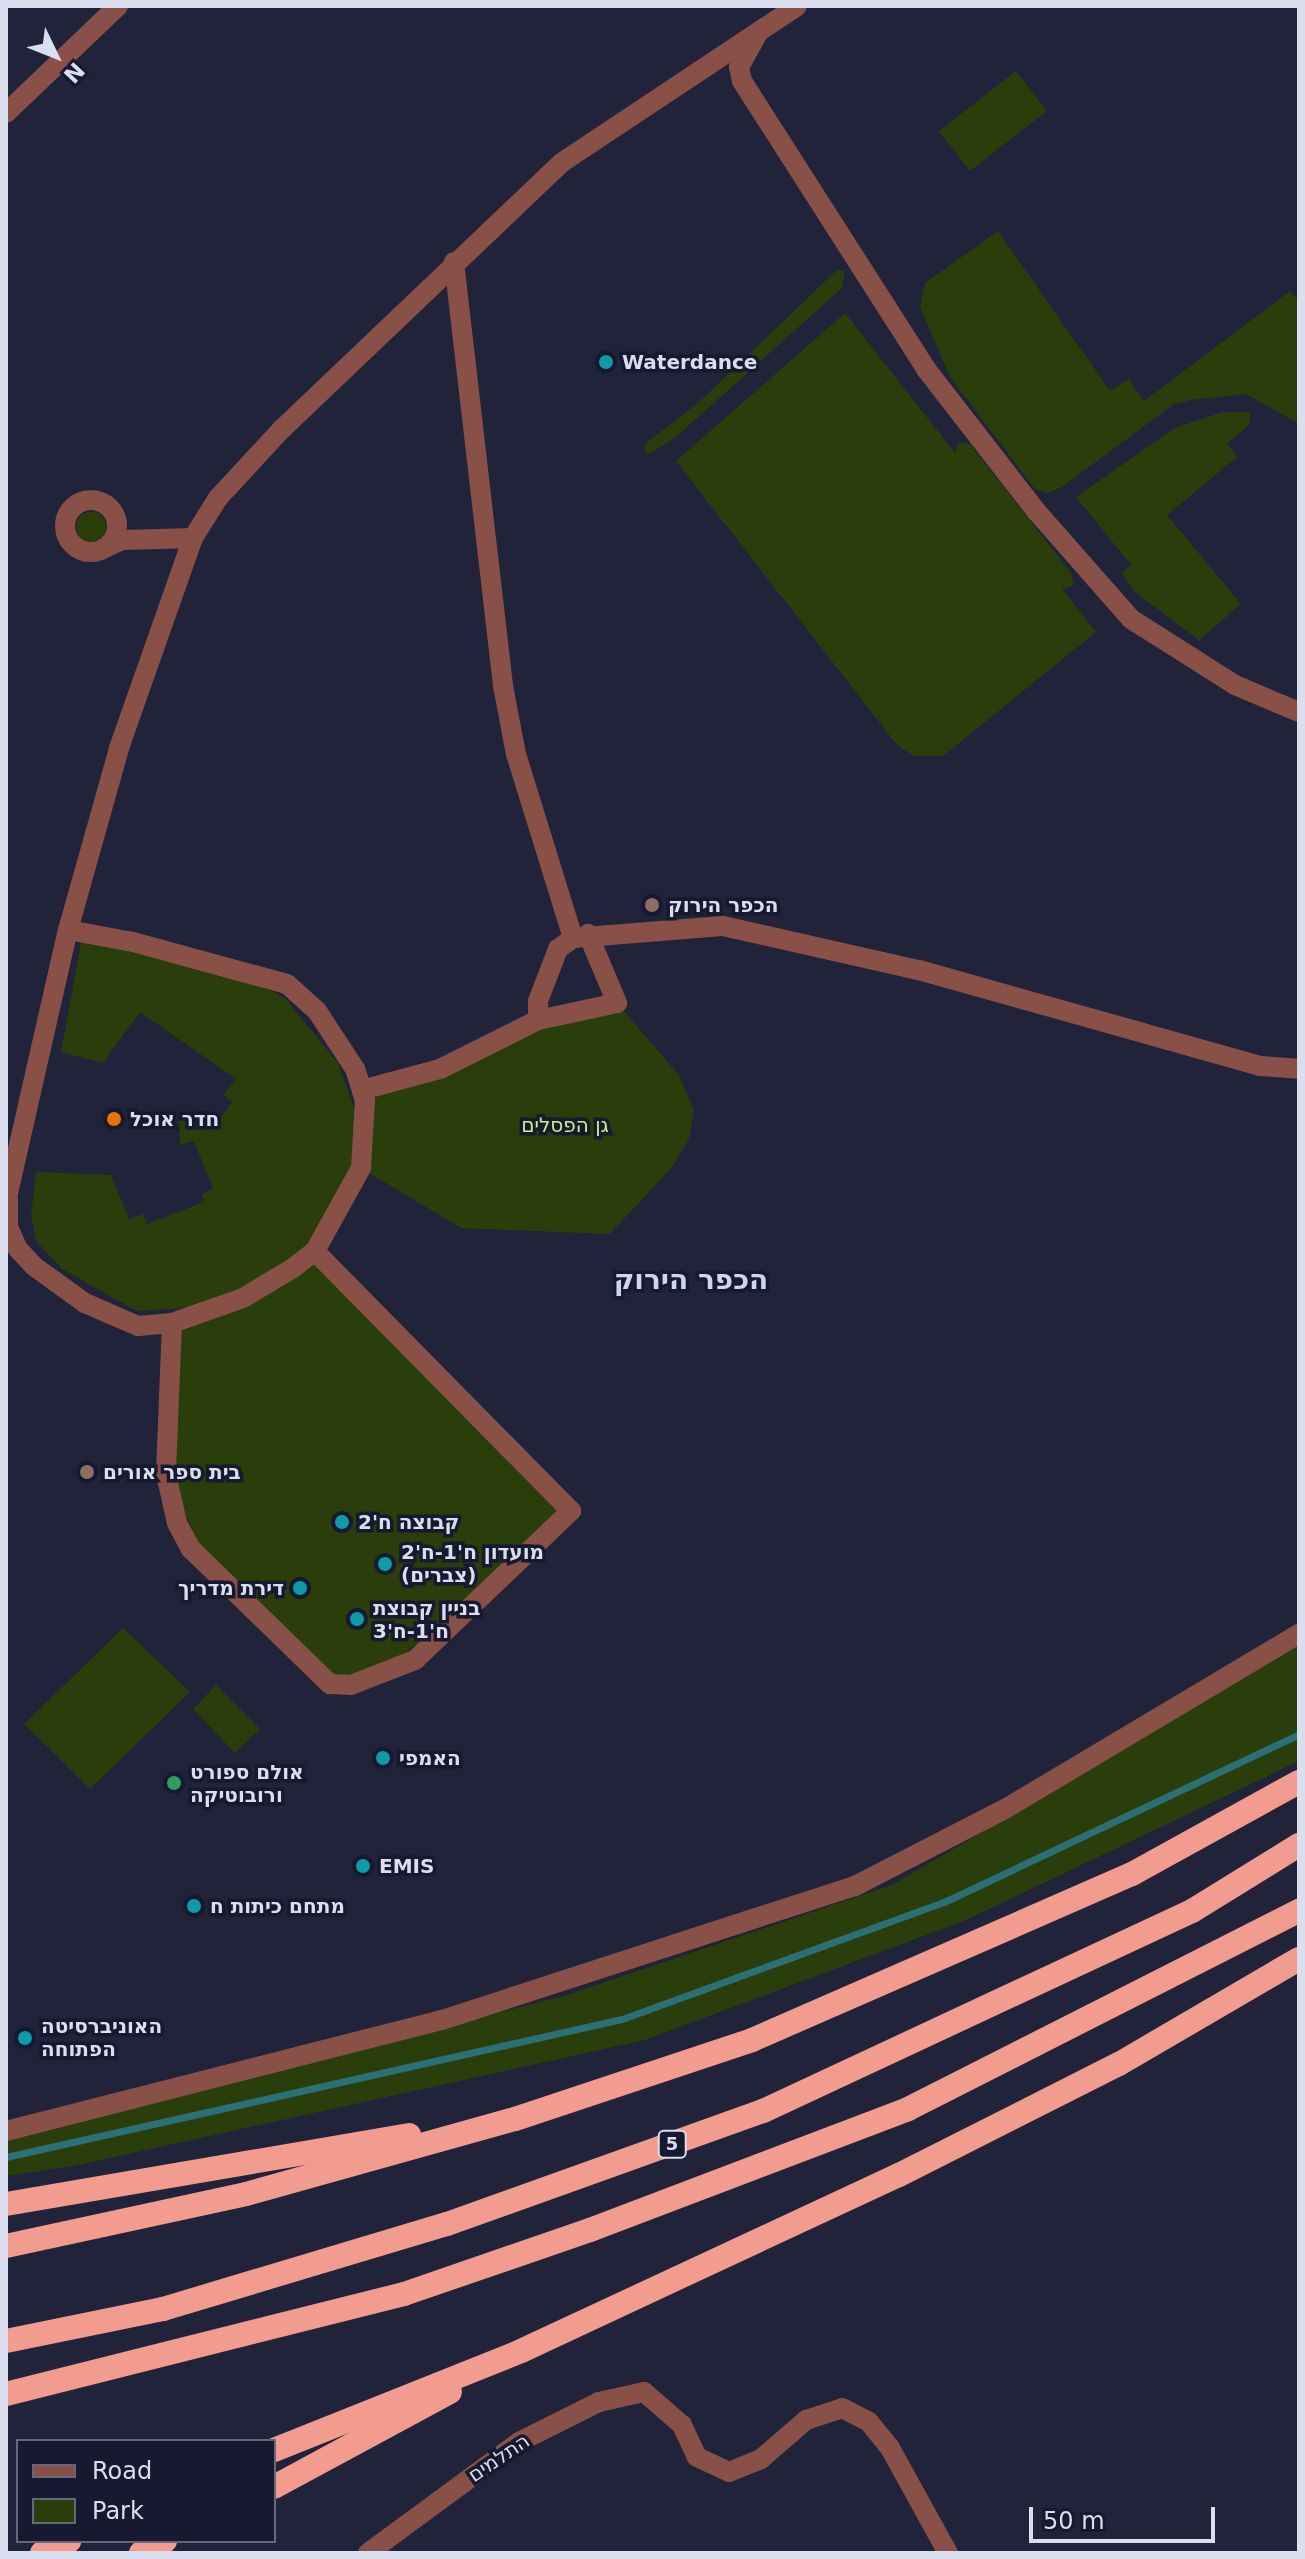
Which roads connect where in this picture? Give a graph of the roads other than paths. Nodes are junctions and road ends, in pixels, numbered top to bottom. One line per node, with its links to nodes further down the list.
1 (118, 6): 4 (street)
2 (797, 6): 3 (street)
3 (764, 25): 5 (street); 10 (street)
4 (6, 113)
5 (454, 262): 8 (street); 12 (street)
6 (115, 515): 7 (street); 9 (street); 9 (street)
7 (143, 538): 8 (street); 9 (street)
8 (193, 538): 11 (street)
9 (107, 547)
10 (1299, 712)
11 (68, 930): 15 (street); 16 (street)
12 (580, 936): 13 (street); 13 (street); 14 (street)
13 (538, 1020): 15 (street)
14 (1299, 1069)
15 (362, 1090): 17 (street)
16 (7, 1200): 18 (street)
17 (315, 1251): 18 (street); 18 (street)
18 (172, 1323)
19 (1299, 1634): 25 (street)
20 (1299, 1782): 24 (highway)
21 (1299, 1845): 28 (highway, 5)
22 (1299, 1911): 30 (highway)
23 (1299, 1959): 29 (highway)
24 (515, 2119): 26 (highway); 27 (highway)
25 (6, 2131)
26 (6, 2204)
27 (6, 2246)
28 (6, 2341)
29 (521, 2351): 31 (highway); 32 (highway)
30 (6, 2394)
31 (276, 2449)
32 (276, 2486)
33 (64, 2543): 35 (highway)
34 (161, 2543): 36 (highway)
35 (42, 2553)
36 (141, 2553)
37 (368, 2553): 38 (street, התלמים)
38 (948, 2553)

